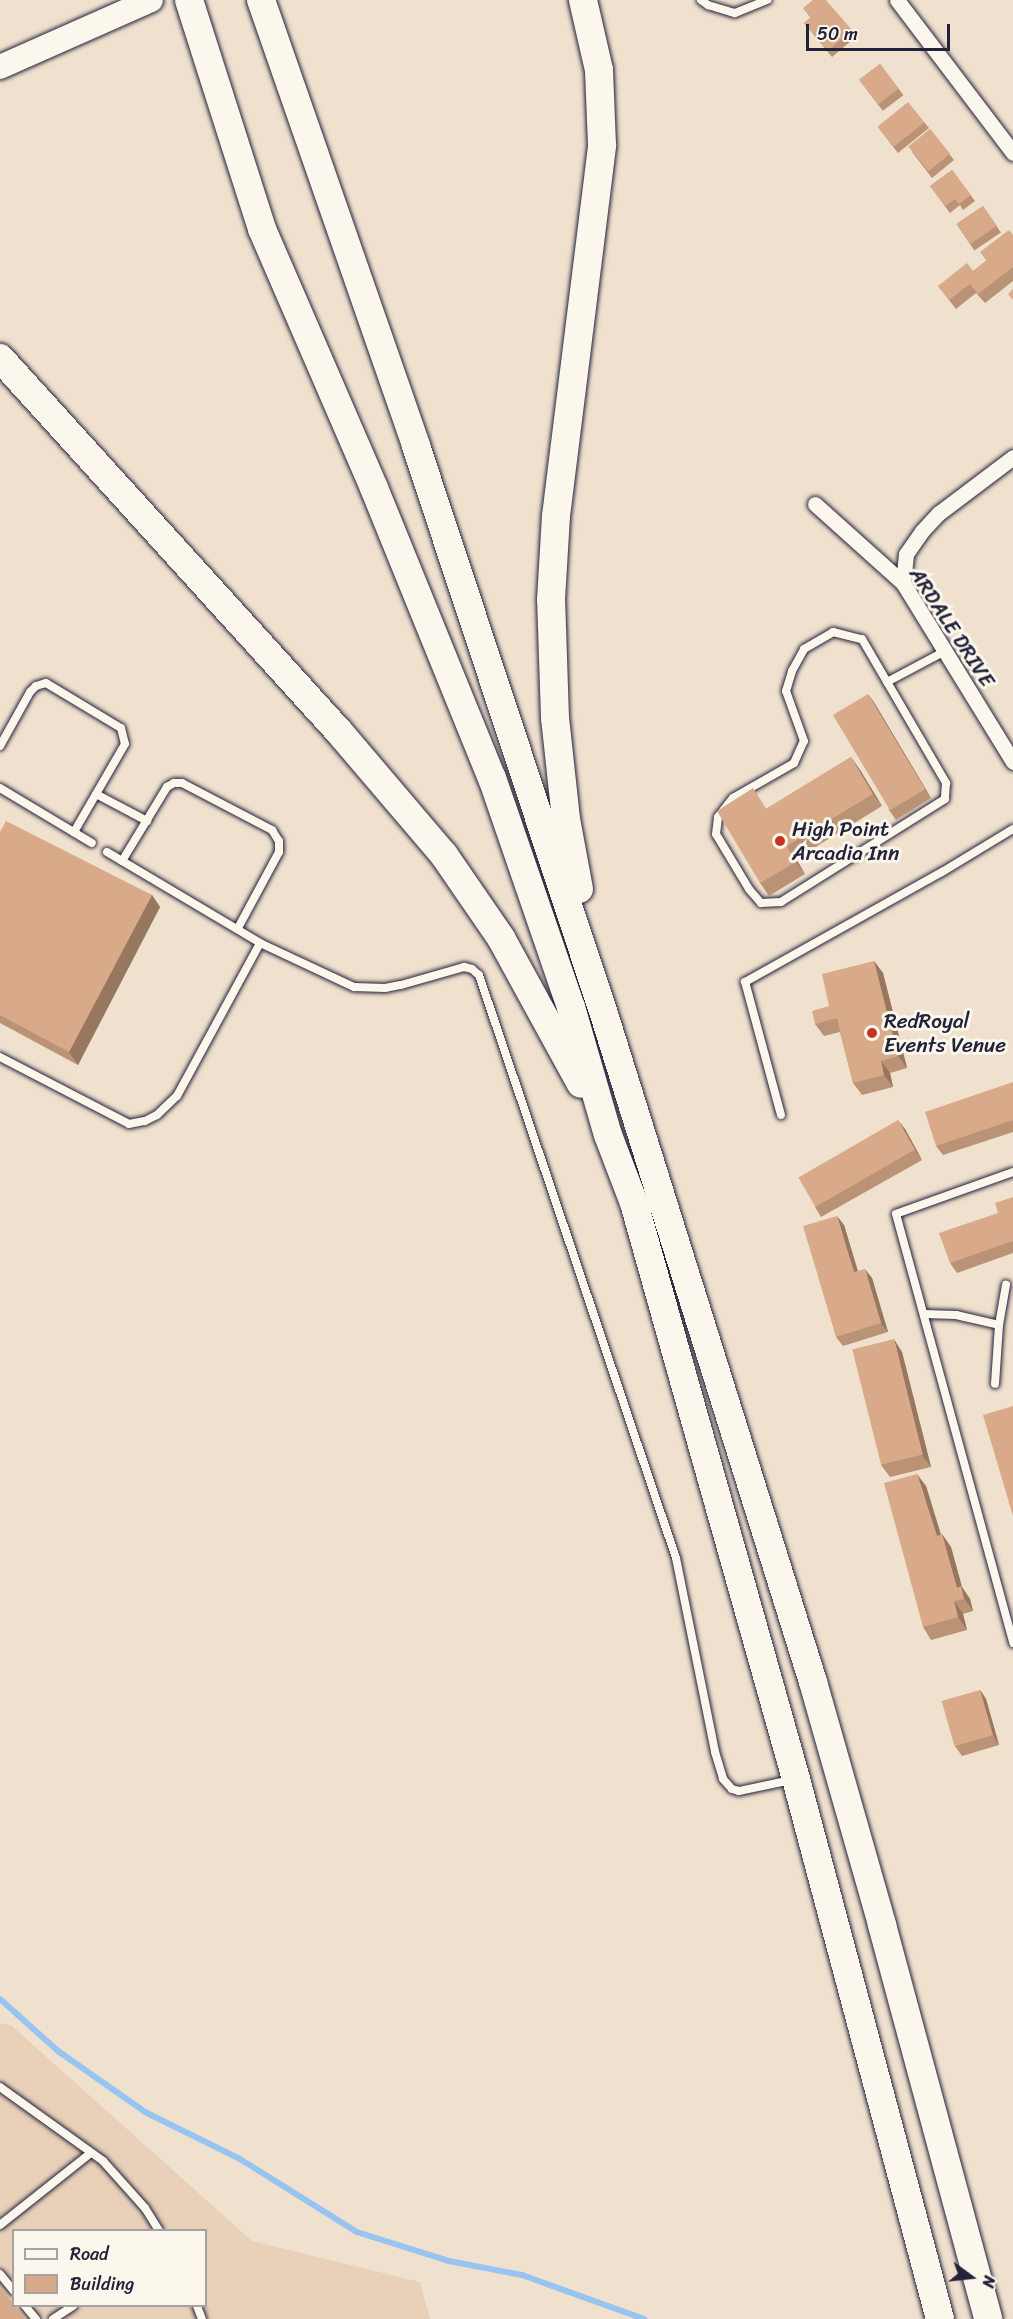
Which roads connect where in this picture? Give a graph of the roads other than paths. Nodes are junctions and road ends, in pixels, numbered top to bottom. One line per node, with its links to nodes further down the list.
1 (151, 0): 8 (main road)
2 (189, 0): 31 (highway)
3 (261, 0): 28 (highway)
4 (583, 0): 28 (highway)
5 (701, 0): 6 (lane)
6 (766, 0)
7 (897, 0): 9 (street)
8 (0, 67)
9 (1013, 153)
10 (0, 358): 31 (highway)
11 (1013, 457): 13 (street)
12 (815, 504): 13 (street, ARDALE DRIVE)
13 (903, 583): 14 (street, ARDALE DRIVE)
14 (945, 651): 15 (lane); 17 (street, ARDALE DRIVE)
15 (887, 682): 15 (lane)
16 (0, 746): 19 (lane)
17 (1013, 762)
18 (0, 788): 22 (lane)
19 (96, 794): 20 (lane); 22 (lane)
20 (147, 821): 25 (lane); 26 (lane)
21 (1013, 829): 30 (lane)
22 (74, 832): 23 (lane)
23 (92, 843)
24 (107, 852): 25 (lane)
25 (122, 861): 26 (lane)
26 (237, 928): 27 (lane)
27 (260, 943): 29 (lane); 38 (lane)
28 (603, 1011): 50 (highway)
29 (0, 1056)
30 (781, 1115)
31 (608, 1135): 38 (highway)
32 (1013, 1172): 34 (lane)
33 (1006, 1285): 35 (lane)
34 (924, 1314): 35 (lane); 37 (lane)
35 (999, 1325): 36 (lane)
36 (995, 1384)
37 (1013, 1643)
38 (796, 1779): 49 (highway)
39 (0, 2087): 40 (lane)
40 (91, 2153): 41 (lane); 42 (lane)
41 (0, 2225)
42 (158, 2229)
43 (0, 2274): 44 (lane)
44 (12, 2289)
45 (26, 2307): 47 (lane)
46 (71, 2307): 48 (lane)
47 (36, 2319)
48 (53, 2319)
49 (940, 2319)
50 (988, 2319)

